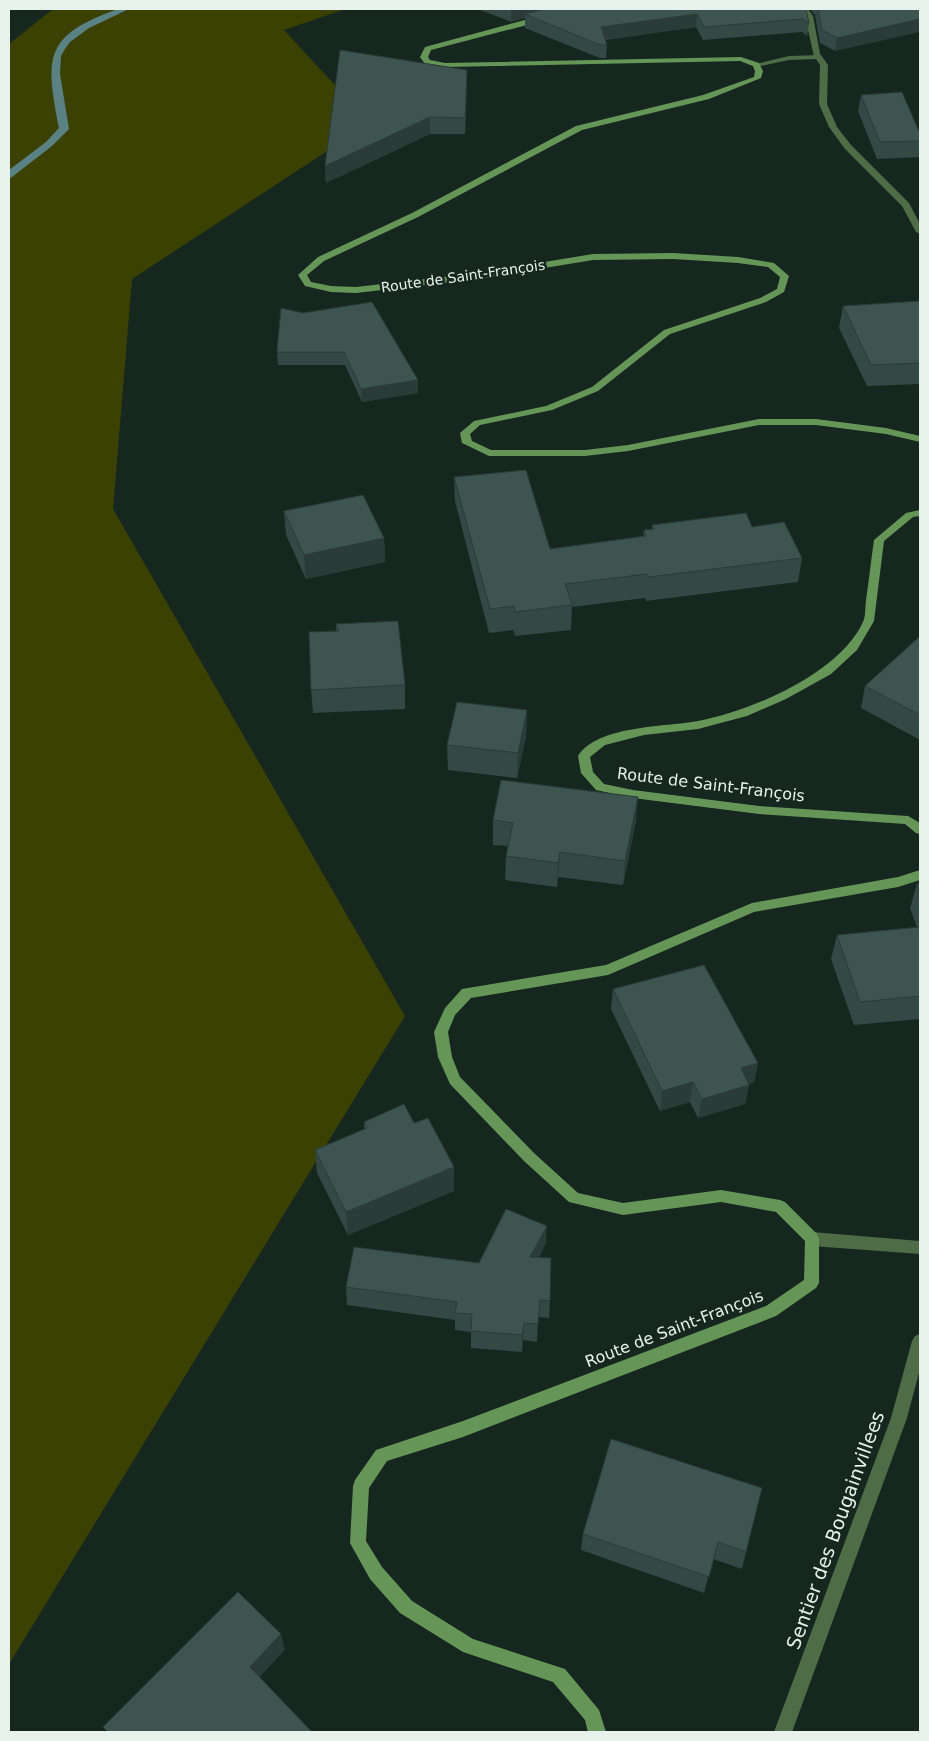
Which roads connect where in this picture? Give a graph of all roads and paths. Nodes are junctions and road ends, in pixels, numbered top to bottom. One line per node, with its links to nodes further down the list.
1 (560, 9): 4 (main road)
2 (805, 9): 3 (street)
3 (818, 57): 4 (street); 5 (street)
4 (756, 65): 6 (main road, Route de Saint-François)
5 (920, 232)
6 (920, 439)
7 (920, 514): 8 (main road, Route de Saint-François)
8 (920, 830)
9 (920, 875): 10 (main road)
10 (812, 1239): 11 (street); 13 (main road, Route de Saint-François)
11 (920, 1248)
12 (920, 1341): 14 (street, Sentier des Bougainvillees)
13 (597, 1732)
14 (783, 1732)

